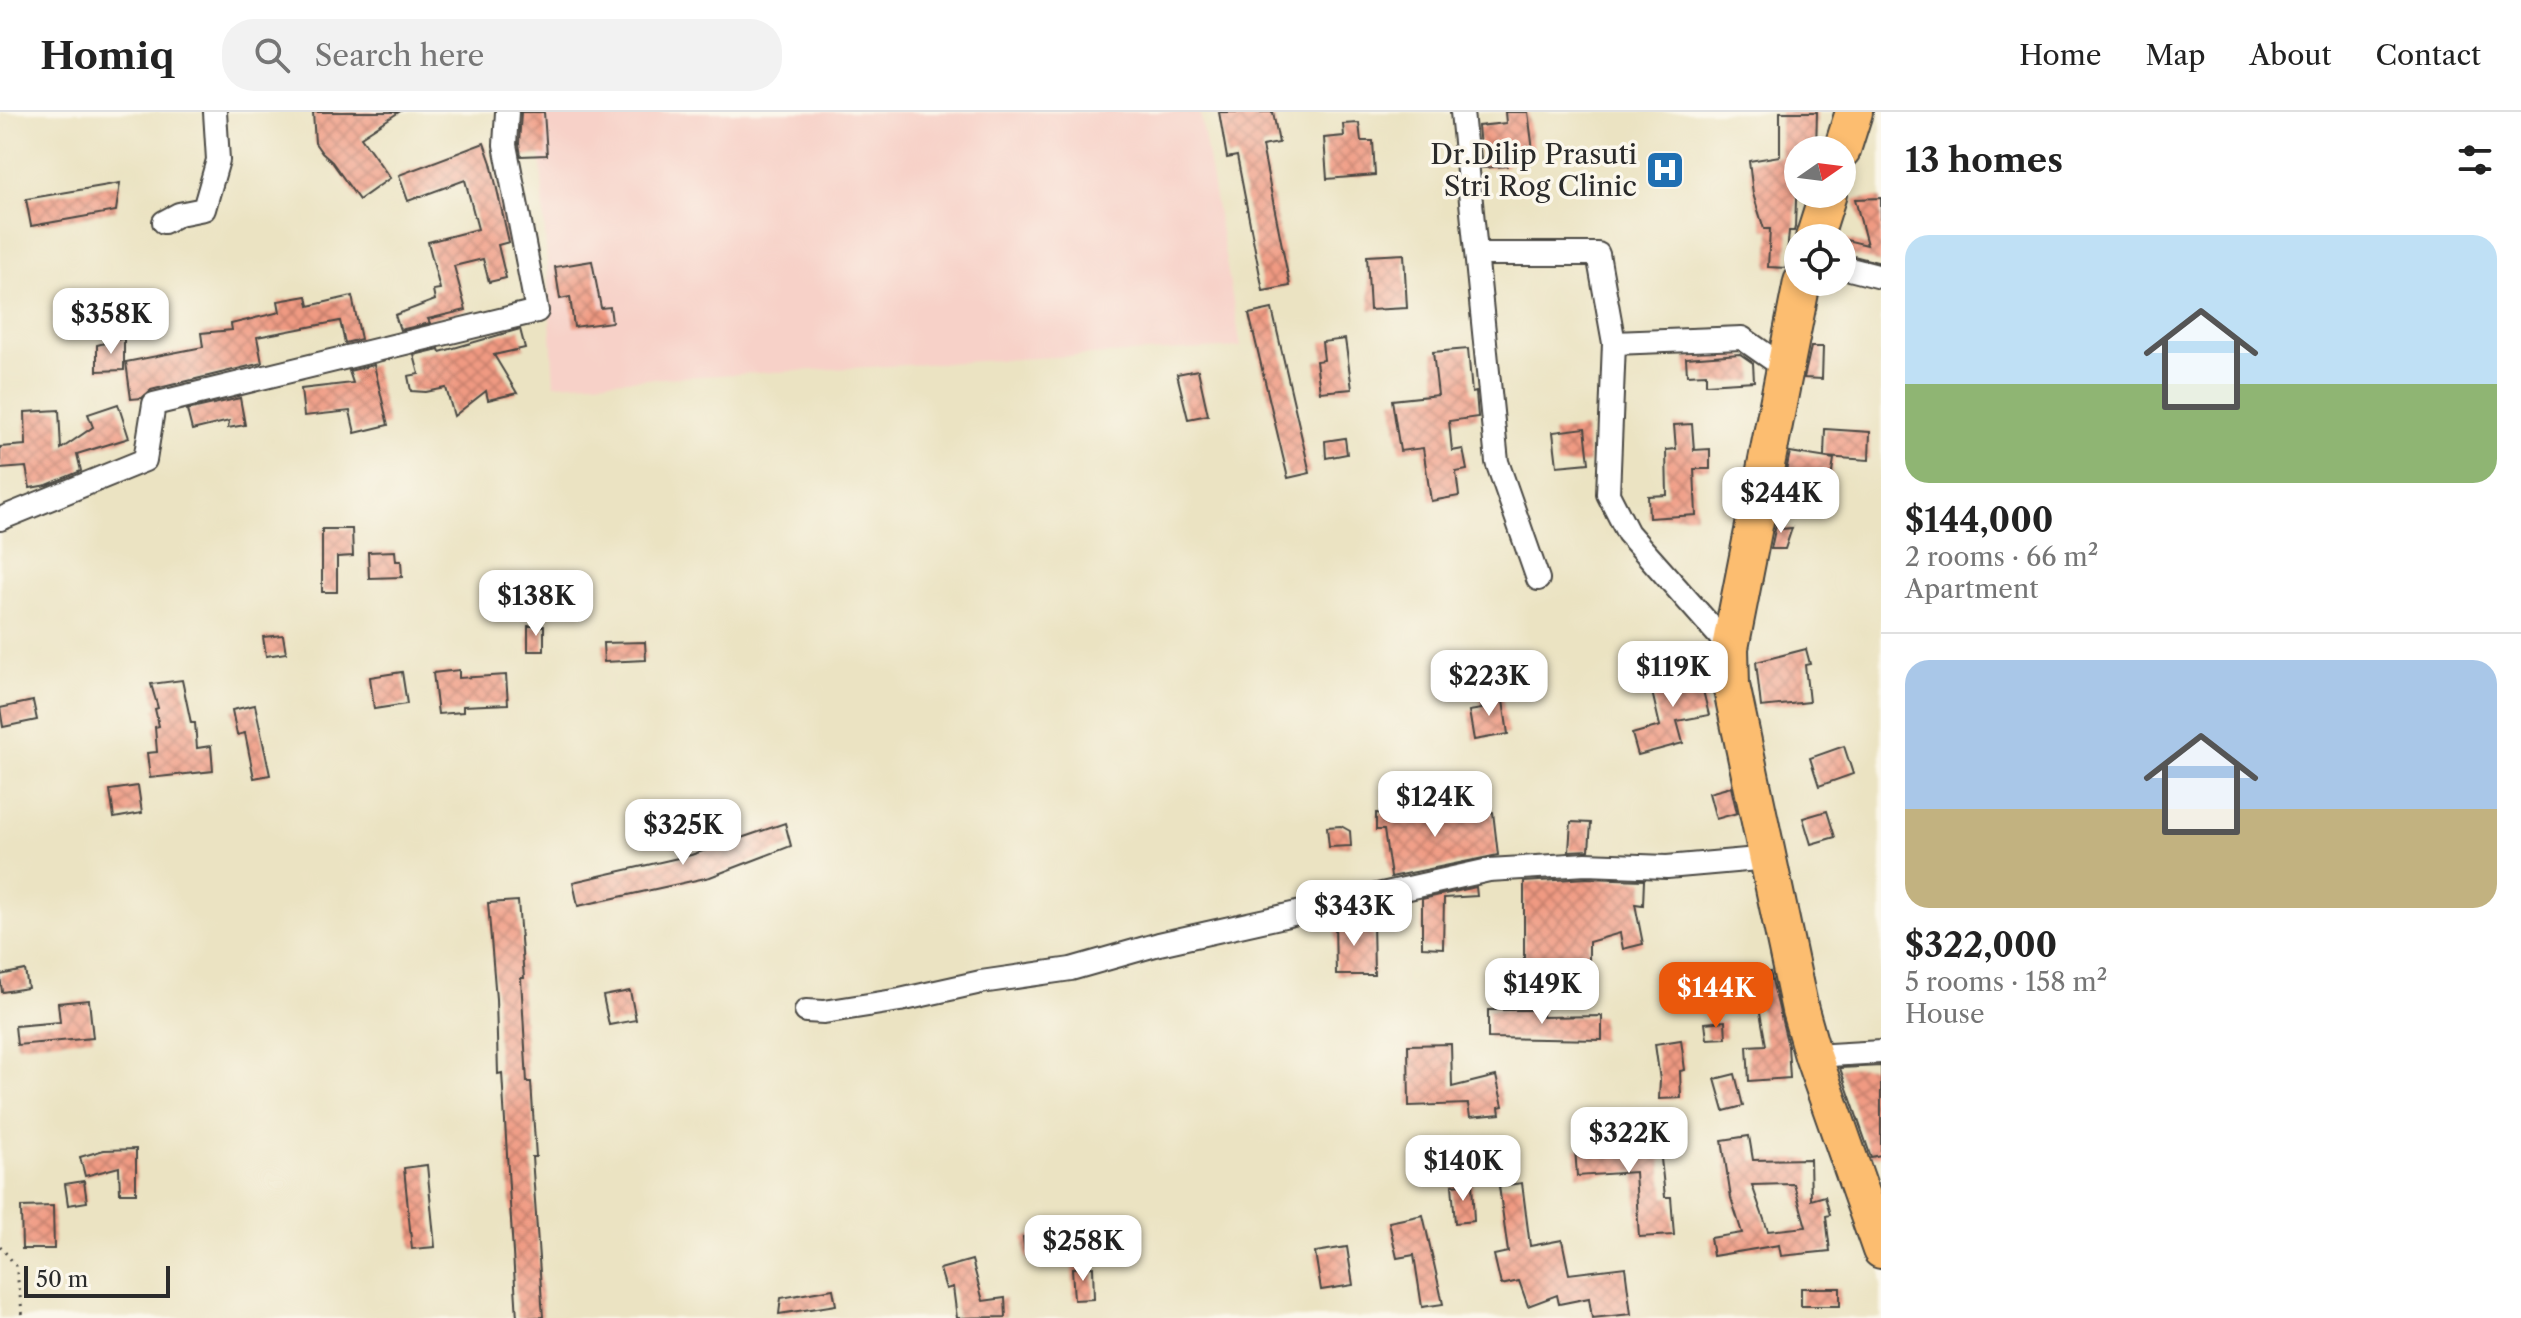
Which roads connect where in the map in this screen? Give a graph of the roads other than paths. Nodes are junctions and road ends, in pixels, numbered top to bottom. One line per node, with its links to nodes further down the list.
1 (215, 112): 6 (street)
2 (507, 112): 13 (street)
3 (1462, 112): 7 (street)
4 (1854, 112): 5 (main road)
5 (1846, 136)
6 (164, 222)
7 (1477, 254): 11 (street); 14 (street)
8 (1856, 271): 9 (street)
9 (1881, 277)
10 (1799, 296): 12 (main road)
11 (1614, 343): 12 (street); 15 (street)
12 (1785, 368): 15 (main road)
13 (0, 519)
14 (1538, 579)
15 (1730, 648): 16 (main road)
16 (1769, 858): 17 (street); 19 (main road)
17 (806, 1011)
18 (1881, 1052): 19 (street)
19 (1813, 1056): 20 (main road)
20 (1881, 1250)

